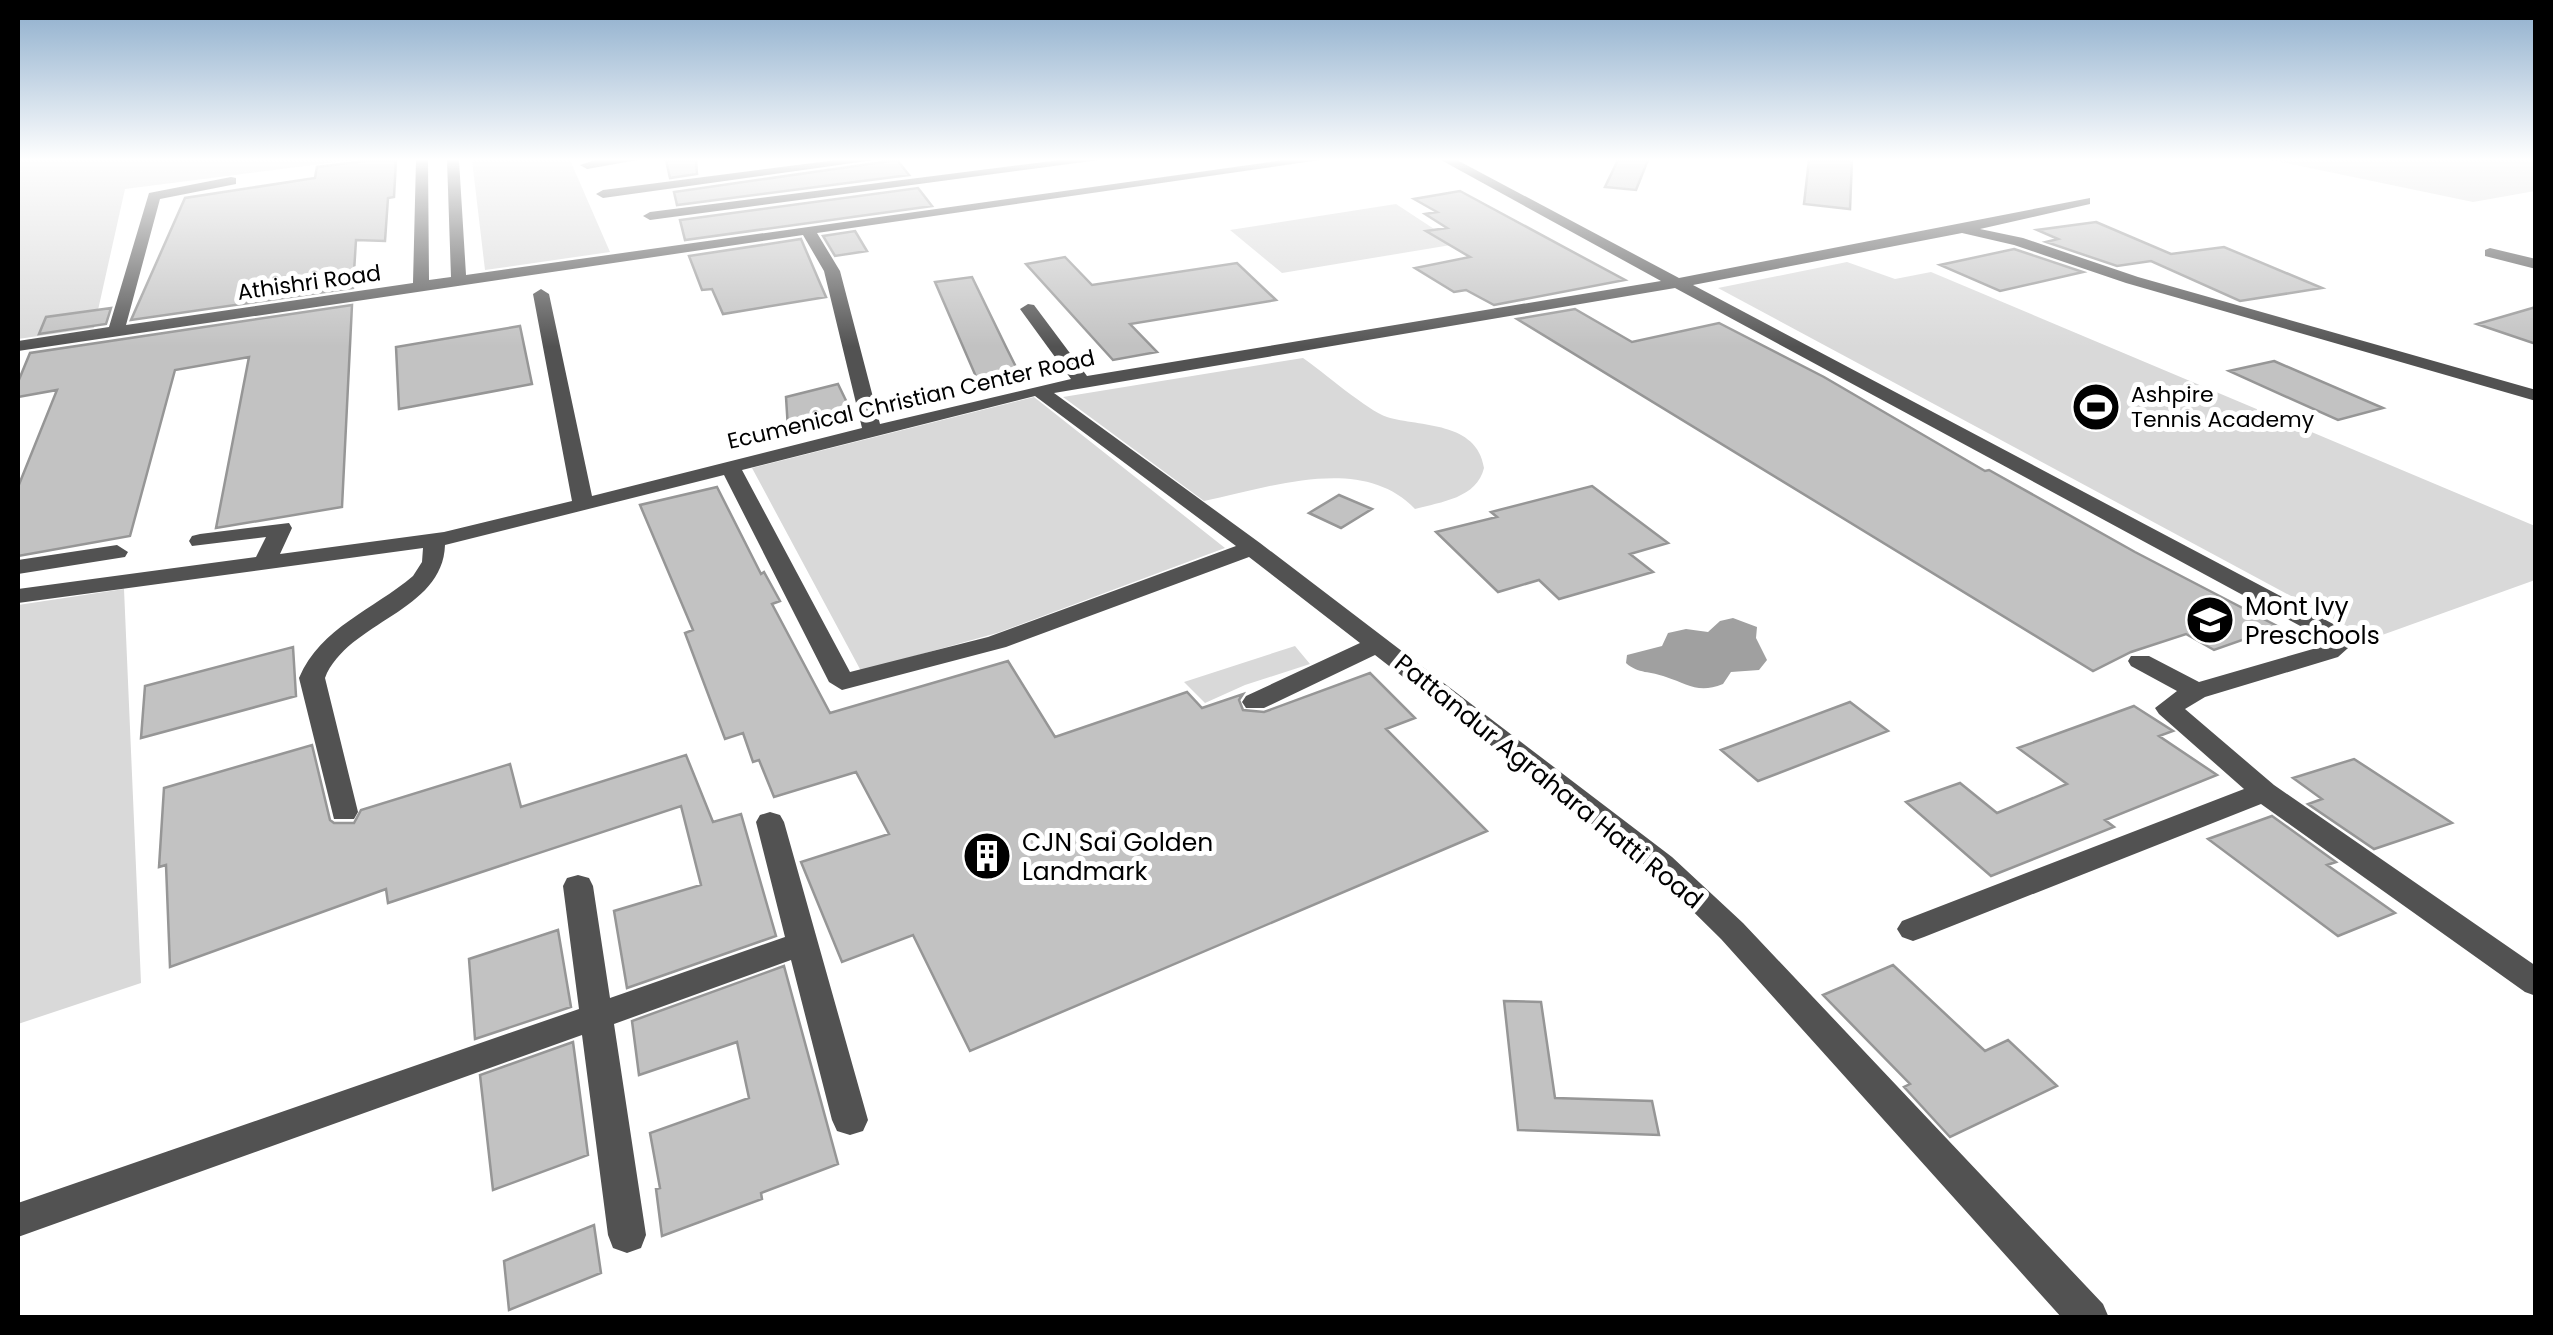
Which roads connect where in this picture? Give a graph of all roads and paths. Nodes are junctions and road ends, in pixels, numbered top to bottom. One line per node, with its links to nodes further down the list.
1 (146, 222): 16 (street)
2 (421, 222): 13 (street)
3 (456, 222): 12 (street)
4 (875, 222): 8 (street, Athishri Road)
5 (1565, 222): 11 (street)
6 (1988, 222): 7 (street, Ecumenical Christian Center Road)
7 (1962, 228): 11 (street, Ecumenical Christian Center Road); 20 (street)
8 (808, 231): 12 (street, Athishri Road); 21 (street)
9 (2490, 252): 10 (street)
10 (2536, 264)
11 (1679, 282): 18 (street, Ecumenical Christian Center Road); 33 (street)
12 (459, 284): 13 (street, Athishri Road)
13 (420, 289): 16 (street, Athishri Road)
14 (542, 294): 23 (street)
15 (1028, 308): 18 (street)
16 (117, 332): 17 (street, Athishri Road)
17 (18, 346)
18 (1082, 383): 19 (street, Ecumenical Christian Center Road)
19 (1038, 390): 21 (street, Ecumenical Christian Center Road); 26 (street, Pattandur Agrahara Hatti Road)
20 (2536, 396)
21 (872, 430): 22 (street, Ecumenical Christian Center Road)
22 (730, 466): 23 (street, Ecumenical Christian Center Road); 26 (street)
23 (583, 505): 24 (street, Ecumenical Christian Center Road)
24 (434, 540): 28 (street, Ecumenical Christian Center Road); 36 (street)
25 (200, 541): 28 (street)
26 (1252, 548): 31 (street, Pattandur Agrahara Hatti Road)
27 (117, 552): 29 (street)
28 (264, 564): 30 (street, Ecumenical Christian Center Road)
29 (18, 567)
30 (18, 596)
31 (1378, 644): 34 (street); 46 (street, Pattandur Agrahara Hatti Road)
32 (2140, 661): 33 (street)
33 (2196, 691): 35 (street)
34 (1256, 702)
35 (2264, 792): 39 (street); 41 (street)
36 (344, 812)
37 (770, 822): 40 (street)
38 (578, 886): 42 (street)
39 (1912, 929)
40 (804, 943): 42 (street); 43 (street)
41 (2536, 983)
42 (597, 1014): 44 (street); 45 (street)
43 (850, 1120)
44 (18, 1220)
45 (627, 1235)
46 (2089, 1318)

